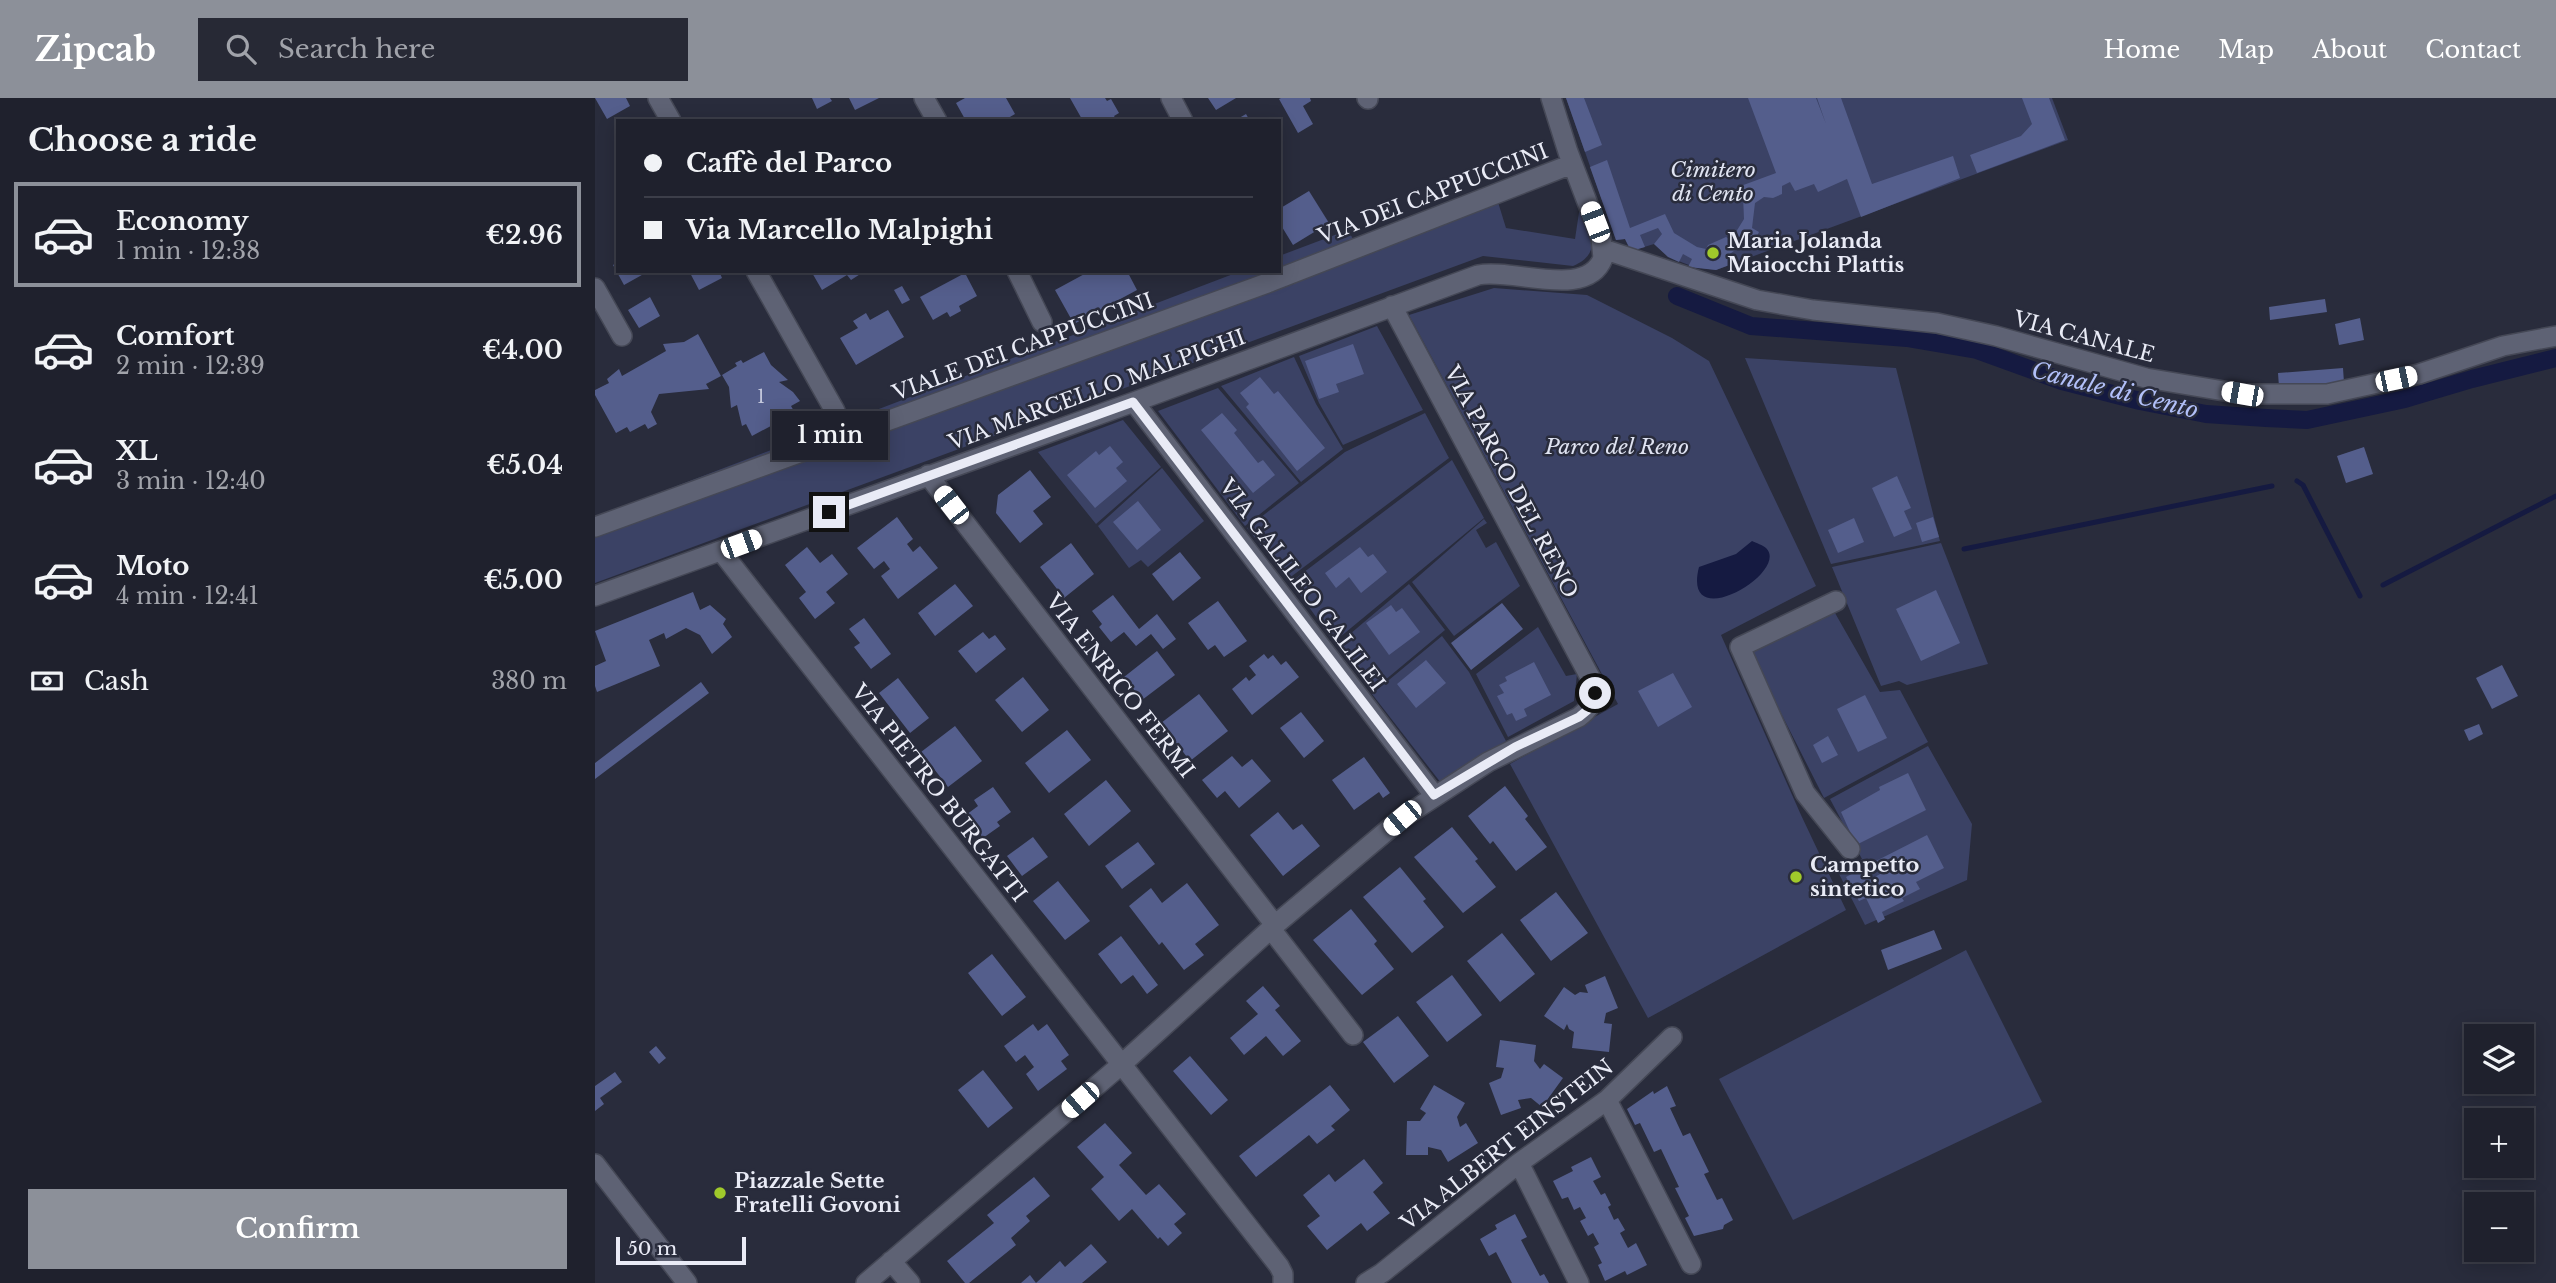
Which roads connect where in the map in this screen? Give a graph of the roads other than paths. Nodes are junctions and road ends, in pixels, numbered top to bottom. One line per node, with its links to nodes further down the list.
1 (658, 98): 5 (street)
2 (924, 98): 6 (street)
3 (1171, 98): 7 (street)
4 (1551, 98): 8 (street)
5 (670, 119)
6 (936, 119)
7 (1182, 119)
8 (1573, 164): 9 (street); 12 (street, VIA DEI CAPPUCCINI)
9 (1603, 249): 14 (street, VIA MARCELLO MALPIGHI); 17 (street, VIA CANALE)
10 (757, 273): 19 (street)
11 (1018, 273): 15 (street)
12 (1270, 282): 21 (street, VIALE DEI CAPPUCCINI)
13 (595, 288): 16 (street)
14 (1392, 306): 18 (street, VIA MARCELLO MALPIGHI); 25 (street, VIA PARCO DEL RENO)
15 (1042, 321)
16 (622, 337)
17 (2556, 337)
18 (1133, 402): 20 (street, VIA MARCELLO MALPIGHI); 25 (street, VIA GALILEO GALILEI)
19 (835, 411)
20 (928, 475): 22 (street, VIA MARCELLO MALPIGHI); 27 (street, VIA ENRICO FERMI)
21 (595, 527)
22 (721, 551): 23 (street, VIA MARCELLO MALPIGHI); 30 (street, VIA PIETRO BURGATTI)
23 (595, 596)
24 (1836, 601): 26 (street)
25 (1434, 795): 27 (street)
26 (1850, 849)
27 (1273, 927): 28 (street, VIA ENRICO FERMI); 30 (street)
28 (1353, 1035)
29 (1672, 1037): 31 (street, VIA ALBERT EINSTEIN)
30 (1122, 1064): 34 (street); 39 (street, VIA PIETRO BURGATTI)
31 (1607, 1100): 32 (street, VIA ALBERT EINSTEIN); 35 (street)
32 (1519, 1163): 40 (street, VIA ALBERT EINSTEIN); 41 (street)
33 (595, 1164): 36 (street)
34 (891, 1261): 37 (street); 38 (street)
35 (1691, 1264)
36 (687, 1283)
37 (866, 1283)
38 (911, 1283)
39 (1283, 1283)
40 (1366, 1283)
41 (1579, 1283)

